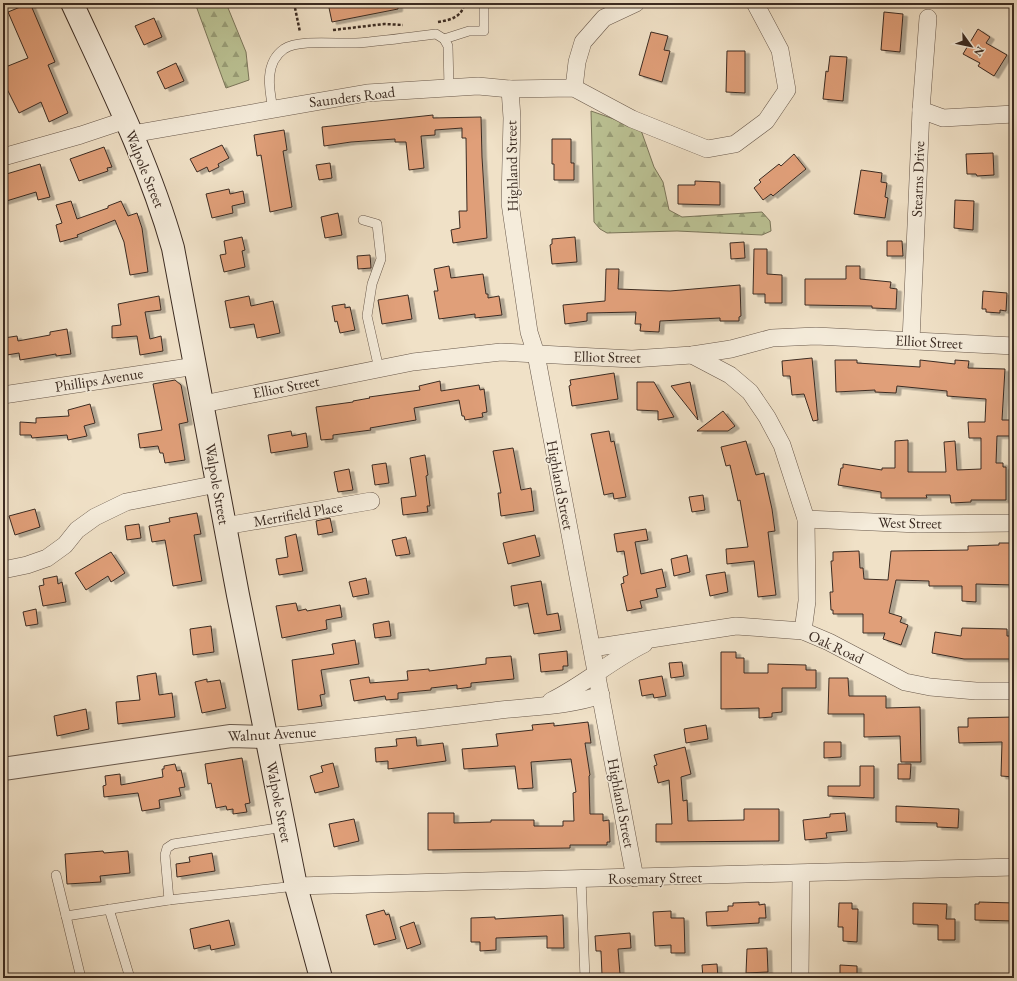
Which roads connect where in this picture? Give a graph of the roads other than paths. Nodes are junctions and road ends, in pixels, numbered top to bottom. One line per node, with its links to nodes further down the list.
1 (72, 3): 13 (main road, Walpole Street)
2 (484, 3): 6 (lane)
3 (636, 3): 8 (street)
4 (756, 3): 8 (street, Saunders Road)
5 (928, 18): 11 (street, Stearns Drive)
6 (444, 39): 7 (lane); 10 (lane)
7 (449, 88): 9 (street, Saunders Road); 10 (street, Saunders Road)
8 (574, 88): 9 (street, Saunders Road)
9 (510, 89): 18 (street, Highland Street)
10 (273, 109): 13 (street, Saunders Road)
11 (920, 110): 12 (street); 16 (street, Stearns Drive)
12 (1014, 114)
13 (129, 127): 14 (street, Saunders Road); 20 (main road, Walpole Street)
14 (3, 157)
15 (363, 220): 21 (lane)
16 (911, 341): 17 (street, Elliot Street); 19 (street, Elliot Street)
17 (1014, 346)
18 (536, 354): 19 (street, Elliot Street); 21 (street, Elliot Street); 32 (street, Highland Street)
19 (692, 355): 26 (street)
20 (196, 366): 22 (street, Phillips Avenue); 23 (main road, Walpole Street)
21 (379, 369): 23 (street, Elliot Street)
22 (3, 395)
23 (203, 404): 24 (main road, Walpole Street)
24 (217, 484): 28 (main road, Walpole Street); 29 (street)
25 (371, 501): 28 (street, Merrifield Place)
26 (806, 519): 27 (street, West Street); 30 (street)
27 (1014, 523)
28 (225, 526): 37 (main road, Walpole Street)
29 (3, 570)
30 (803, 631): 31 (street, Oak Road); 34 (street, Oak Road)
31 (654, 640): 32 (street, Oak Road); 33 (street, Oak Road)
32 (592, 648): 33 (street, Highland Street)
33 (597, 674): 35 (street, Highland Street); 36 (street, Walnut Avenue)
34 (1014, 691)
35 (601, 695): 36 (street, Walnut Avenue); 43 (street, Highland Street)
36 (543, 705): 37 (street, Walnut Avenue)
37 (266, 736): 38 (main road, Walnut Avenue); 39 (main road, Walpole Street)
38 (3, 769)
39 (284, 827): 45 (main road, Walpole Street); 46 (lane)
40 (1014, 867): 41 (street, Rosemary Street)
41 (801, 874): 43 (street, Rosemary Street); 53 (street)
42 (56, 875): 48 (lane)
43 (635, 878): 44 (street, Rosemary Street)
44 (582, 879): 45 (street, Rosemary Street); 52 (lane)
45 (296, 886): 46 (lane); 51 (main road, Walpole Street)
46 (169, 900): 47 (lane)
47 (109, 909): 48 (lane); 50 (lane)
48 (66, 916): 49 (lane)
49 (81, 978)
50 (130, 978)
51 (321, 978)
52 (585, 978)
53 (800, 978)

